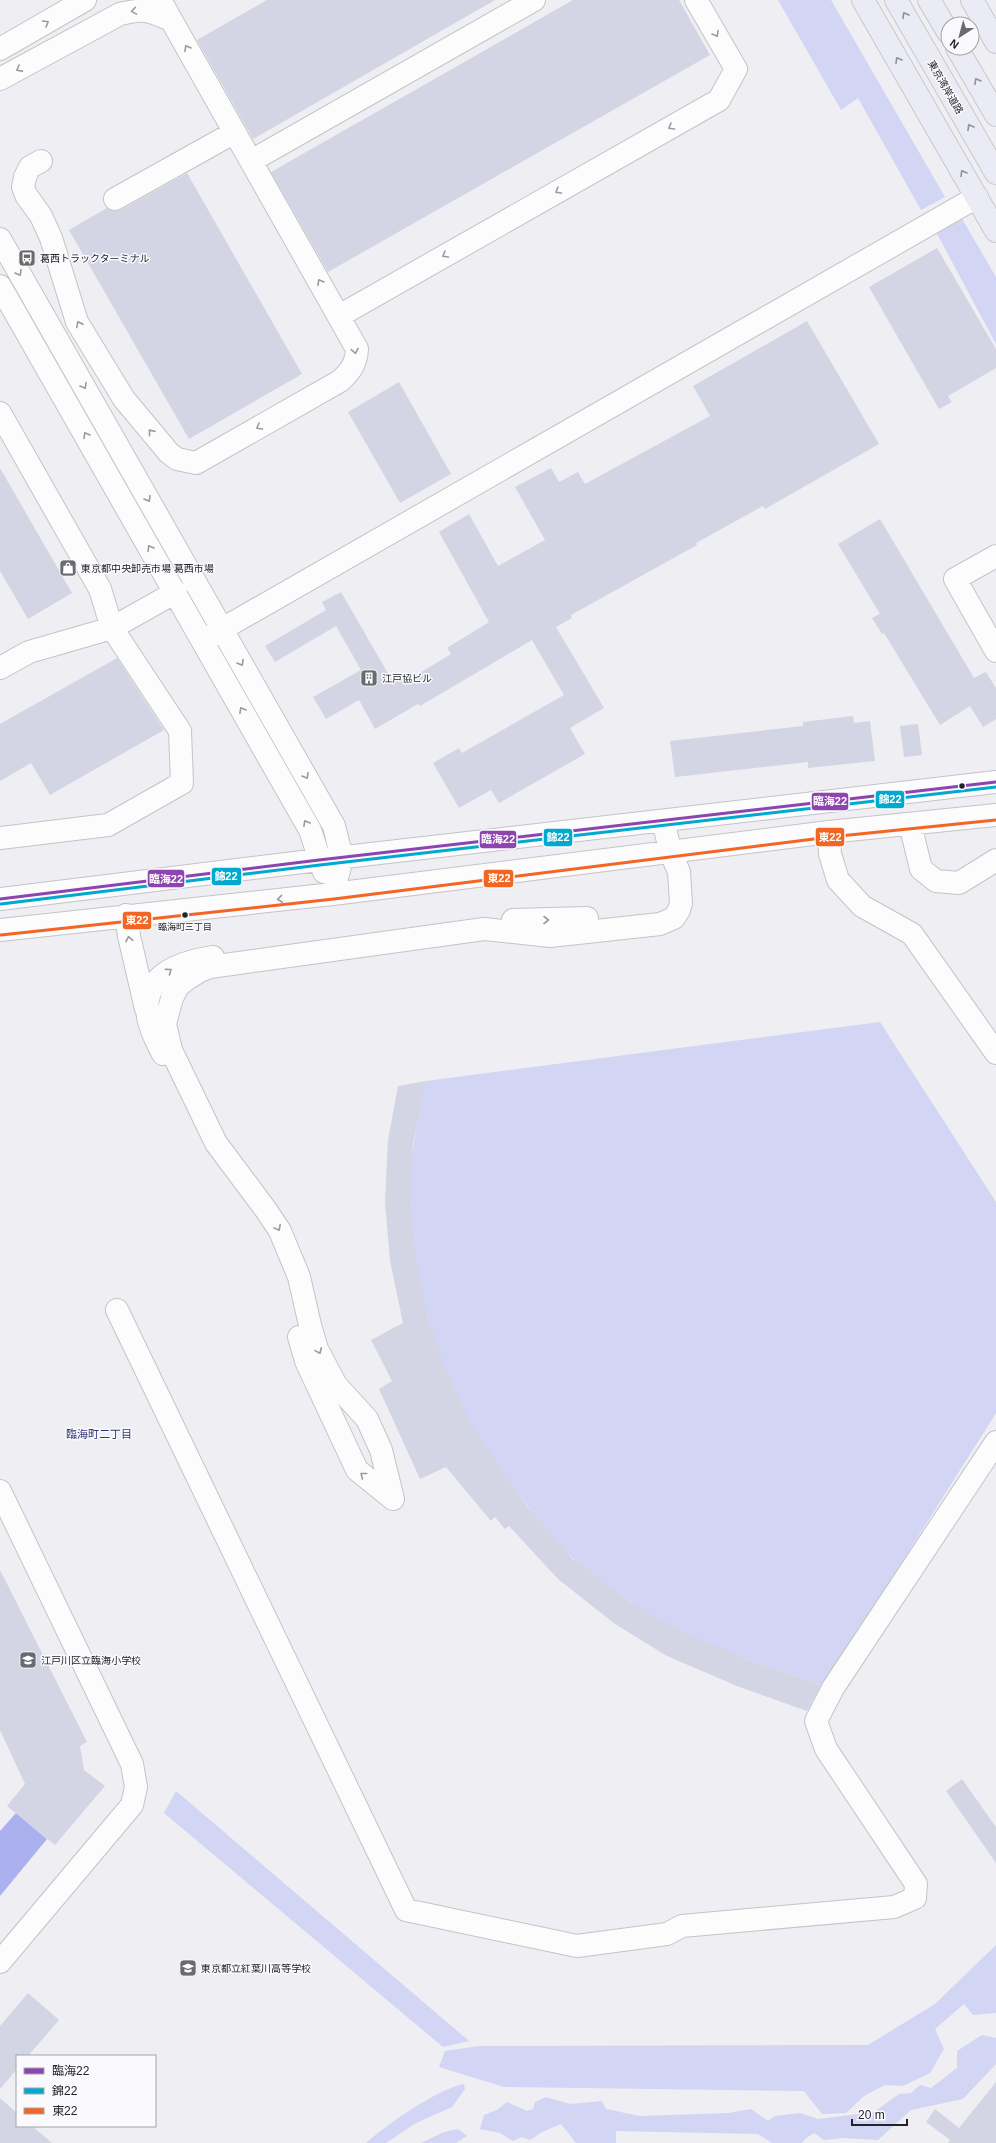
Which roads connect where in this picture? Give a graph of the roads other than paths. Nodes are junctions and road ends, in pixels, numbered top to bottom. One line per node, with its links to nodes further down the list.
1 (85, 0): 11 (street, one-way to 1)
2 (534, 0): 17 (street)
3 (696, 0): 24 (street, one-way to 24)
4 (863, 0): 19 (highway, one-way to 4)
5 (896, 0): 18 (highway, 東京湾岸道路, one-way to 5)
6 (929, 0): 9 (highway)
7 (972, 0): 10 (highway)
8 (164, 6): 13 (street, one-way to 13); 15 (street, one-way to 8)
9 (940, 19)
10 (996, 42)
11 (0, 49)
12 (962, 56): 14 (highway, one-way to 12)
13 (0, 79)
14 (996, 115)
15 (235, 132): 17 (street); 20 (street)
16 (41, 161): 24 (street, one-way to 16)
17 (251, 161): 24 (street, one-way to 17)
18 (996, 173)
19 (977, 197): 21 (highway); 29 (street)
20 (115, 199)
21 (996, 231)
22 (0, 239): 29 (street, one-way to 29)
23 (0, 286): 27 (street, one-way to 23)
24 (339, 316)
25 (0, 413): 28 (street)
26 (996, 556): 31 (street)
27 (176, 592): 28 (street); 30 (street)
28 (112, 628): 32 (street); 38 (street)
29 (222, 630): 30 (street); 40 (street, one-way to 40)
30 (203, 640): 41 (street, one-way to 30)
31 (996, 651)
32 (0, 668)
33 (996, 782): 35 (street)
34 (996, 815): 36 (street)
35 (663, 821): 39 (street); 40 (street)
36 (910, 824): 37 (street); 42 (street)
37 (828, 832): 39 (street); 48 (street)
38 (0, 838)
39 (671, 853): 43 (street); 47 (street, one-way to 39); 47 (street, one-way to 47)
40 (342, 858): 41 (street); 43 (street)
41 (319, 860): 43 (street); 44 (street)
42 (996, 860)
43 (333, 894): 45 (street, one-way to 45)
44 (0, 899)
45 (126, 915): 46 (street); 47 (street, one-way to 45)
46 (0, 930)
47 (148, 1018)
48 (996, 1053)
49 (117, 1310): 50 (street)
50 (996, 1442)
51 (0, 1491): 52 (street)
52 (0, 1962)

